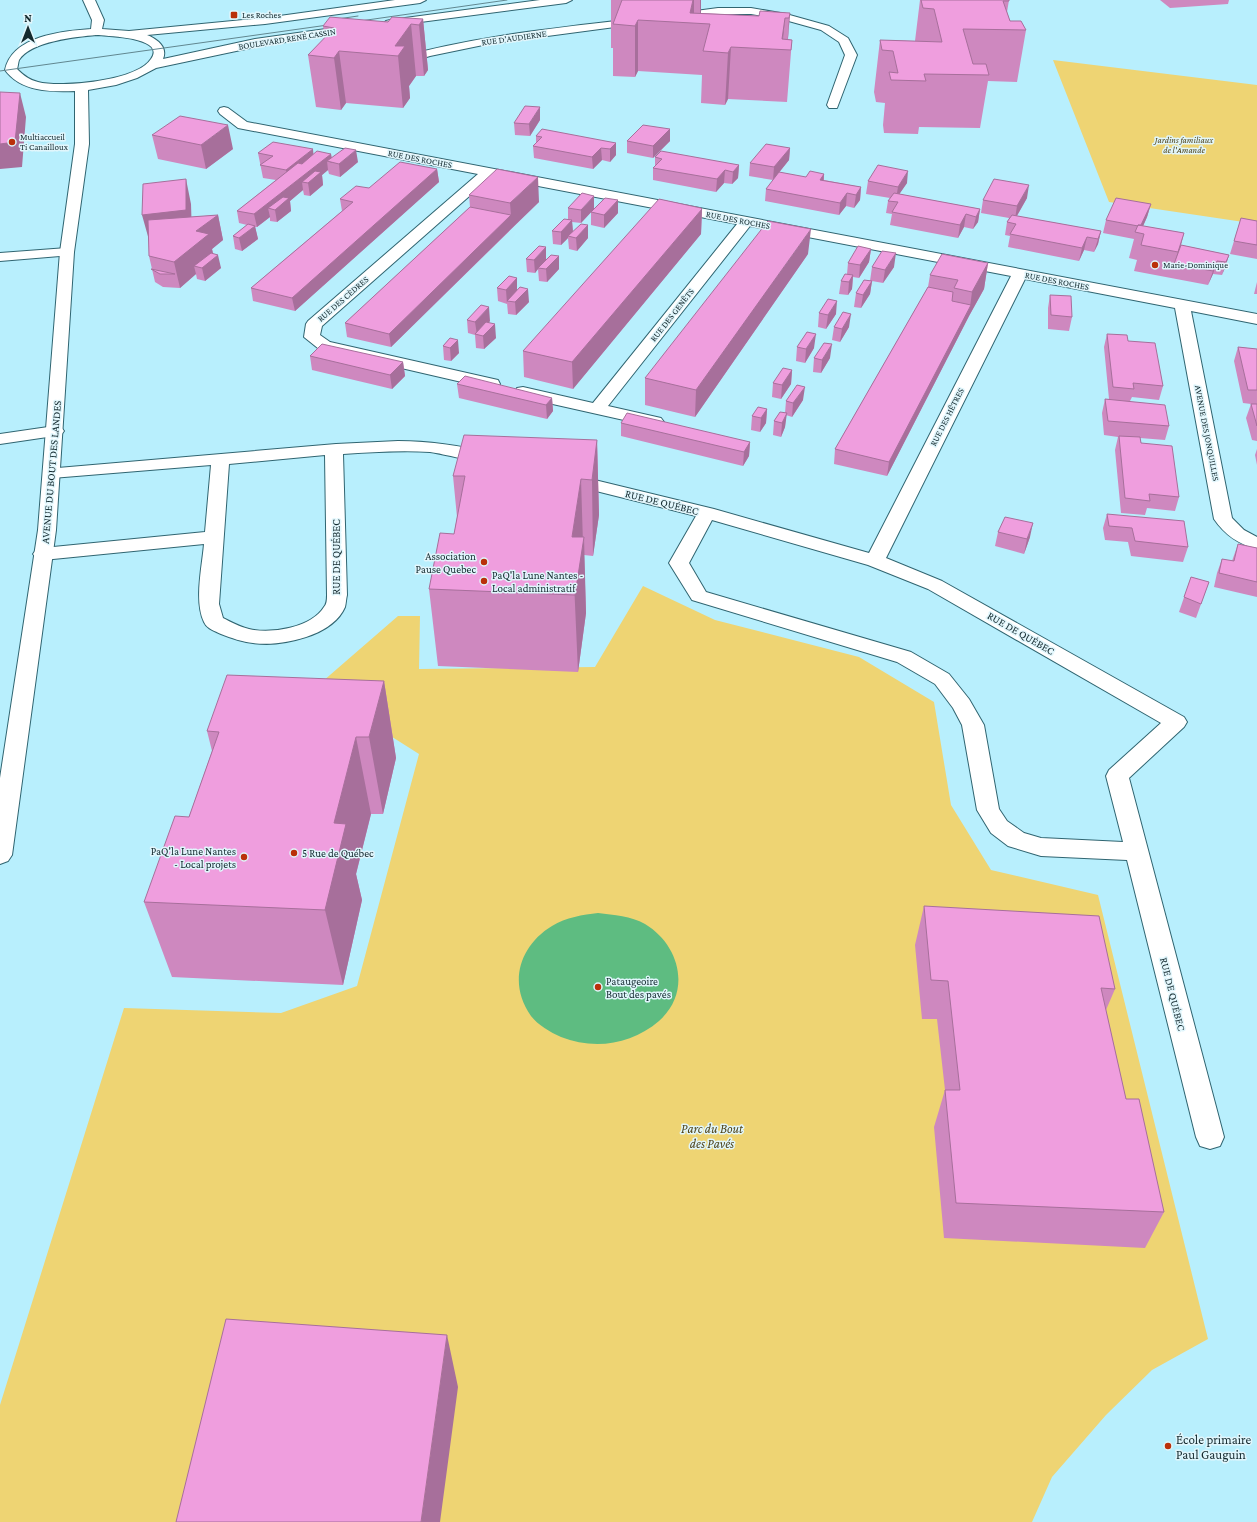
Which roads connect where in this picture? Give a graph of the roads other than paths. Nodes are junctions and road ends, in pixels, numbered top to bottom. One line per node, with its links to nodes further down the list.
1 (89, 0): 8 (street)
2 (420, 0): 9 (street, BOULEVARD RENÉ CASSIN)
3 (566, 0): 6 (street)
4 (639, 8): 12 (street, RUE D'AUDIERNE)
5 (664, 18): 17 (street)
6 (378, 24)
7 (363, 27): 13 (street, BOULEVARD RENÉ CASSIN)
8 (96, 32): 9 (street); 10 (street)
9 (128, 34): 13 (street)
10 (24, 50): 11 (street); 14 (street)
11 (4, 53)
12 (388, 64)
13 (152, 65): 16 (street, BOULEVARD RENÉ CASSIN)
14 (27, 82): 15 (street); 16 (street, BOULEVARD RENÉ CASSIN)
15 (5, 83)
16 (82, 87): 21 (street, AVENUE DU BOUT DES LANDES)
17 (833, 105)
18 (224, 111): 19 (street, RUE DES ROCHES)
19 (488, 172): 20 (street, RUE DES ROCHES); 26 (street, RUE DES CÈDRES)
20 (746, 222): 23 (street, RUE DES ROCHES); 26 (street, RUE DES GENÊTS)
21 (67, 252): 22 (street); 28 (street, AVENUE DU BOUT DES LANDES)
22 (0, 257)
23 (1020, 274): 24 (street, RUE DES ROCHES); 39 (street, RUE DES HÊTRES)
24 (1182, 305): 25 (street, RUE DES ROCHES); 37 (street, AVENUE DES JONQUILLES)
25 (1257, 319)
26 (598, 408): 27 (street)
27 (674, 426)
28 (55, 431): 29 (street); 33 (street, AVENUE DU BOUT DES LANDES)
29 (0, 439)
30 (334, 450): 31 (street); 32 (street); 36 (street, RUE DE QUÉBEC)
31 (220, 460): 33 (street); 36 (street, RUE DE QUÉBEC)
32 (507, 463)
33 (52, 473): 38 (street, AVENUE DU BOUT DES LANDES)
34 (550, 474): 35 (street, RUE DE QUÉBEC)
35 (707, 514): 39 (street, RUE DE QUÉBEC); 40 (street, RUE DE QUÉBEC)
36 (215, 537): 38 (street)
37 (1257, 543)
38 (43, 554): 41 (street, AVENUE DU BOUT DES LANDES)
39 (875, 561): 40 (street, RUE DE QUÉBEC)
40 (1137, 852): 42 (street, RUE DE QUÉBEC)
41 (0, 855)
42 (1210, 1137)

